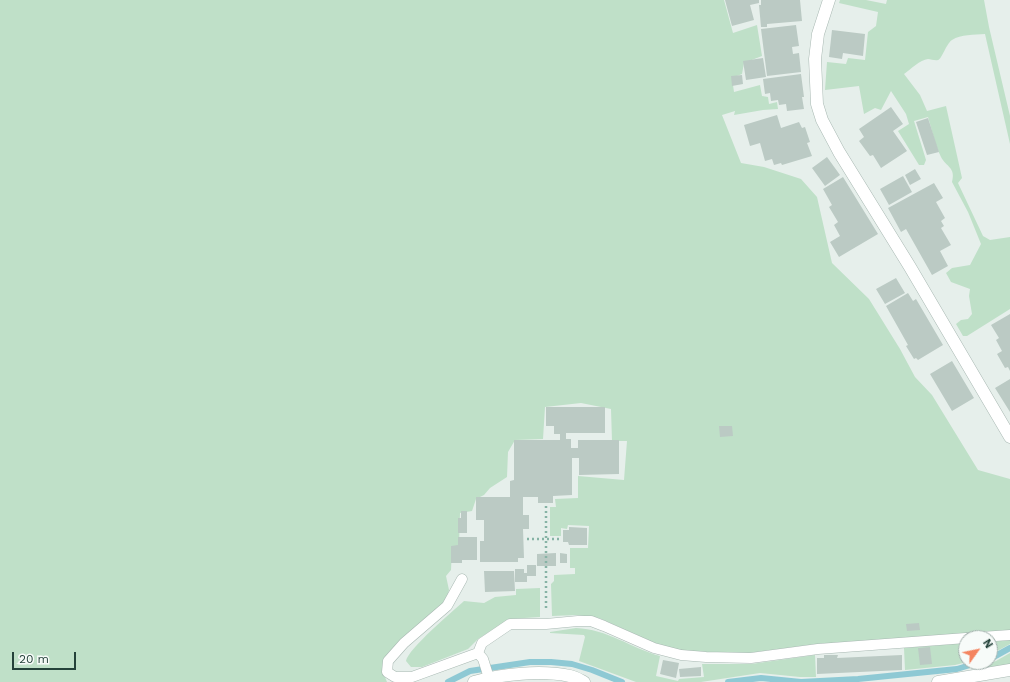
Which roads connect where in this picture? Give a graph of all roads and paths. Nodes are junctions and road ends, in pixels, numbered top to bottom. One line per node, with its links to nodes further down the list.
1 (829, 0): 2 (street)
2 (1010, 437)
3 (546, 504): 5 (path)
4 (527, 539): 5 (path)
5 (546, 539): 6 (path); 8 (path)
6 (561, 539)
7 (462, 579): 12 (lane)
8 (546, 624): 11 (lane); 12 (lane)
9 (1010, 635): 10 (lane)
10 (998, 636)
11 (958, 639)
12 (480, 656): 14 (lane)
13 (1008, 670): 17 (street); 18 (street)
14 (488, 676): 15 (street); 16 (street)
15 (474, 682)
16 (584, 682)
17 (938, 682)
18 (1000, 682)

